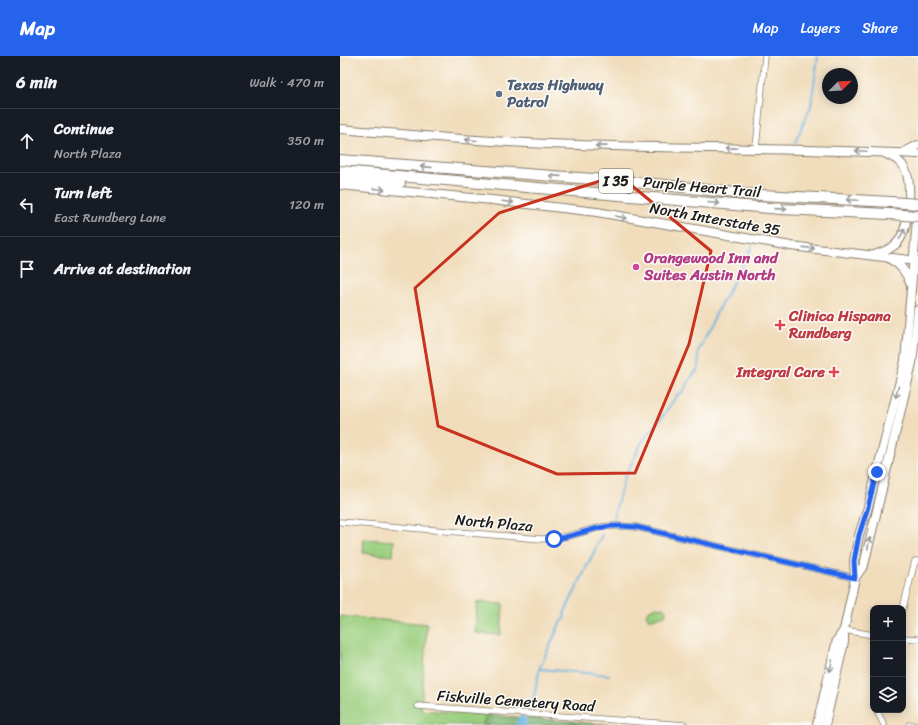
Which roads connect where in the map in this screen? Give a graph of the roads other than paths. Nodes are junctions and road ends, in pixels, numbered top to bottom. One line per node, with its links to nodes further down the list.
1 (765, 56): 4 (street)
2 (340, 129): 4 (main road, one-way to 2)
3 (918, 145): 6 (main road)
4 (756, 148): 5 (main road, one-way to 4)
5 (880, 152): 6 (main road); 15 (main road, one-way to 5)
6 (900, 153): 7 (main road)
7 (918, 154)
8 (340, 160): 13 (highway, Purple Heart Trail / I 35, one-way to 8, bridge)
9 (340, 171): 12 (highway, Purple Heart Trail / I 35)
10 (340, 179): 12 (highway)
11 (340, 185): 15 (main road, North Interstate 35, one-way to 15)
12 (491, 185): 14 (highway, Purple Heart Trail / I 35, one-way to 14, bridge)
13 (918, 206): 17 (main road)
14 (918, 216)
15 (871, 255): 16 (main road, North Interstate 35)
16 (887, 258): 17 (main road, North Interstate 35); 18 (main road)
17 (916, 261): 18 (main road)
18 (911, 286): 20 (main road)
19 (918, 310): 20 (main road)
20 (912, 355): 23 (main road)
21 (340, 522): 23 (street, North Plaza)
22 (916, 561): 24 (street)
23 (855, 578): 25 (main road)
24 (904, 605)
25 (844, 630): 26 (street); 32 (main road, one-way to 32); 33 (main road)
26 (870, 634)
27 (906, 638): 28 (street)
28 (918, 639)
29 (418, 706): 31 (street, Fiskville Cemetery Road)
30 (878, 713): 34 (street)
31 (685, 725)
32 (817, 725)
33 (825, 725)
34 (884, 725)
35 (909, 725): 36 (street)
36 (912, 725)

